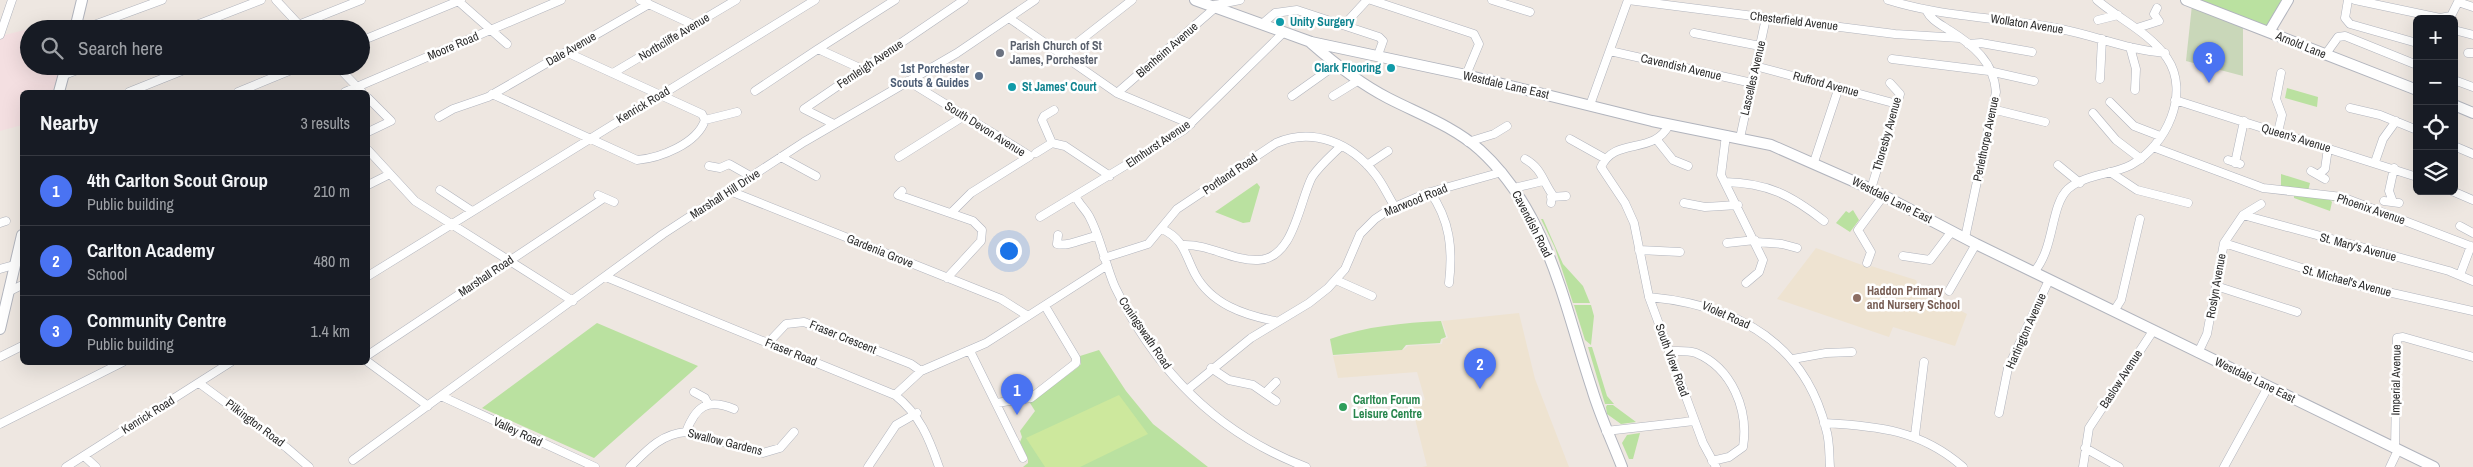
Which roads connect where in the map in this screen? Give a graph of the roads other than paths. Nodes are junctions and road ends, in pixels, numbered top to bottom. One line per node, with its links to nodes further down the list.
1 (12, 0): 32 (street)
2 (82, 0): 41 (street)
3 (162, 0): 42 (street)
4 (261, 0): 43 (street)
5 (276, 0): 44 (street)
6 (360, 0): 45 (street)
7 (459, 0): 53 (street); 60 (street)
8 (561, 0): 53 (street, Moore Road)
9 (640, 0): 28 (street)
10 (736, 0): 49 (street, Northcliffe Avenue)
11 (815, 0): 109 (street, Kenrick Road)
12 (895, 0): 69 (street)
13 (964, 0): 82 (street, Fernleigh Avenue)
14 (1034, 0): 39 (street, Marshall Hill Drive)
15 (1132, 0): 74 (street)
16 (1195, 0): 29 (street)
17 (1240, 0): 29 (street)
18 (1369, 0): 50 (street); 90 (street)
19 (1492, 0): 35 (street)
20 (1628, 0): 40 (street, Chesterfield Avenue); 71 (street)
21 (1888, 0): 33 (street, Wollaton Avenue)
22 (2097, 0): 36 (street)
23 (2186, 0): 57 (street, Arnold Lane)
24 (2288, 0): 57 (street)
25 (2348, 0): 63 (street)
26 (2355, 0): 37 (street)
27 (2459, 1): 30 (street); 38 (street)
28 (649, 4): 49 (street); 72 (street, Dale Avenue)
29 (1213, 6): 48 (street); 107 (street, Blenheim Avenue)
30 (2473, 7)
31 (2157, 8): 47 (street)
32 (8, 10): 34 (street); 58 (street)
33 (1926, 10): 61 (street); 62 (street, Wollaton Avenue)
34 (0, 11)
35 (1530, 12)
36 (2118, 15): 46 (street); 52 (street)
37 (2421, 15)
38 (2452, 15)
39 (1010, 18): 74 (street); 93 (street, Marshall Hill Drive)
40 (1766, 18): 61 (street, Chesterfield Avenue); 67 (street, Lascelles Avenue)
41 (77, 20)
42 (108, 20)
43 (209, 20)
44 (295, 20)
45 (316, 20)
46 (2098, 20)
47 (2159, 21): 51 (street); 52 (street)
48 (1262, 24): 50 (street); 55 (street)
49 (694, 25): 83 (street, Northcliffe Avenue)
50 (1344, 25): 76 (street)
51 (2168, 26)
52 (2137, 28): 75 (street)
53 (490, 31): 65 (street); 104 (street, Moore Road)
54 (2458, 31): 59 (street)
55 (1284, 32): 64 (street); 131 (street, Elmhurst Avenue)
56 (1694, 32): 67 (street)
57 (2269, 32): 77 (street, Arnold Lane)
58 (0, 34)
59 (2473, 35)
60 (370, 37)
61 (1960, 38): 66 (street)
62 (2102, 39): 68 (street, Wollaton Avenue); 91 (street)
63 (2413, 40)
64 (1311, 42): 70 (street, Westdale Lane East); 80 (street, Cavendish Road)
65 (507, 44)
66 (1968, 44): 73 (street); 85 (street)
67 (1760, 46): 81 (street, Lascelles Avenue)
68 (2130, 47): 75 (street, Wollaton Avenue); 105 (street)
69 (818, 49): 82 (street); 106 (street)
70 (1341, 49): 76 (street, Westdale Lane East); 80 (street)
71 (1610, 51): 96 (street, Cavendish Avenue); 116 (street)
72 (566, 52): 83 (street); 108 (street, Dale Avenue)
73 (2032, 52)
74 (1063, 54): 107 (street)
75 (2165, 54): 113 (street)
76 (1378, 55): 90 (street, Westdale Lane East)
77 (2325, 55): 79 (street); 100 (street, Arnold Lane)
78 (1892, 59): 85 (street)
79 (2413, 63)
80 (1336, 64): 92 (street, Cavendish Road); 110 (street)
81 (1755, 66): 96 (street, Lascelles Avenue); 98 (street, Rufford Avenue)
82 (862, 69): 130 (street, Fernleigh Avenue)
83 (613, 73): 109 (street)
84 (2281, 73): 136 (street)
85 (1995, 74): 94 (street); 118 (street, Perlethorpe Avenue)
86 (64, 75): 101 (street)
87 (172, 75): 102 (street)
88 (279, 75): 103 (street)
89 (345, 75): 104 (street)
90 (1466, 75): 116 (street, Westdale Lane East)
91 (2100, 79)
92 (1359, 80): 111 (street); 143 (street, Cavendish Road)
93 (908, 81): 124 (street, South Devon Avenue); 130 (street, Marshall Hill Drive)
94 (2034, 81)
95 (2458, 81): 99 (street)
96 (1752, 83): 139 (street, Lascelles Avenue)
97 (1890, 83): 115 (street, Thoresby Avenue)
98 (1839, 87): 115 (street, Rufford Avenue); 158 (street)
99 (2473, 87)
100 (2413, 88)
101 (60, 90)
102 (134, 90)
103 (243, 90)
104 (359, 90)
105 (2135, 90)
106 (755, 91)
107 (1117, 93): 131 (street)
108 (492, 94): 125 (street, Dale Avenue); 140 (street)
109 (661, 95): 126 (street); 140 (street, Kenrick Road)
110 (1292, 96)
111 (1333, 96)
112 (370, 100): 135 (street)
113 (2175, 100): 127 (street, Queen's Avenue); 138 (street)
114 (2110, 102): 138 (street)
115 (1897, 104): 179 (street, Thoresby Avenue)
116 (1590, 105): 132 (street, Westdale Lane East)
117 (2458, 106): 121 (street)
118 (1992, 108): 129 (street); 207 (street, Perlethorpe Avenue)
119 (2350, 108): 128 (street)
120 (1054, 110): 144 (street)
121 (2472, 110)
122 (737, 112): 126 (street)
123 (2094, 113): 157 (street)
124 (964, 116): 154 (street); 197 (street, South Devon Avenue)
125 (439, 117)
126 (705, 120): 140 (street)
127 (2244, 121): 136 (street, Queen's Avenue); 159 (street)
128 (2396, 121): 134 (street); 160 (street)
129 (2045, 122)
130 (834, 124): 153 (street, Marshall Hill Drive)
131 (1191, 124): 171 (street, Elmhurst Avenue)
132 (1669, 125): 137 (street, Westdale Lane East); 142 (street)
133 (1507, 126): 143 (street)
134 (2413, 128)
135 (370, 131)
136 (2278, 132): 147 (street, Queen's Avenue)
137 (1726, 135): 139 (street, Westdale Lane East); 175 (street)
138 (2160, 136): 146 (street)
139 (1740, 138): 158 (street, Westdale Lane East)
140 (588, 139): 196 (street, Kenrick Road)
141 (1570, 140): 155 (street)
142 (1657, 140): 155 (street); 164 (street)
143 (1468, 142): 166 (street, Cavendish Road)
144 (1052, 144): 151 (street); 171 (street)
145 (1341, 146): 161 (street, Portland Road); 203 (street, Portland Road); 212 (street)
146 (2153, 147): 157 (street); 214 (street, Phoenix Avenue)
147 (2328, 148): 160 (street, Queen's Avenue); 173 (street)
148 (2458, 149): 152 (street)
149 (1388, 151): 161 (street)
150 (370, 152): 168 (street)
151 (1036, 153)
152 (2473, 154)
153 (781, 157): 170 (street); 172 (street, Marshall Hill Drive)
154 (899, 157)
155 (1604, 158): 216 (street, South View Road)
156 (1525, 159): 174 (street)
157 (2141, 159): 167 (street)
158 (1814, 162): 179 (street, Westdale Lane East)
159 (2234, 162)
160 (2375, 162): 165 (street, Queen's Avenue)
161 (1367, 165): 195 (street, Portland Road)
162 (2058, 165): 177 (street)
163 (709, 166): 172 (street)
164 (1688, 166)
165 (2394, 168): 169 (street, Queen's Avenue); 189 (street)
166 (1502, 172): 178 (street, Cavendish Road); 183 (street, Marwood Road)
167 (2110, 172): 177 (street); 192 (street)
168 (390, 174): 176 (street); 202 (street)
169 (2413, 175)
170 (816, 176)
171 (1110, 176): 187 (street, Elmhurst Avenue)
172 (752, 177): 181 (street, Marshall Hill Drive)
173 (2325, 179)
174 (1543, 181): 178 (street); 186 (street)
175 (1725, 182): 194 (street); 201 (street)
176 (370, 183)
177 (2080, 183): 224 (street)
178 (1514, 188): 283 (street, Cavendish Road)
179 (1871, 189): 185 (street, Westdale Lane East)
180 (440, 190): 196 (street)
181 (730, 191): 227 (street, Marshall Hill Drive); 228 (street, Gardenia Grove)
182 (902, 191): 197 (street)
183 (1430, 192): 195 (street, Marwood Road); 233 (street)
184 (2458, 194): 188 (street)
185 (1884, 195): 204 (street, Westdale Lane East); 221 (street)
186 (1566, 196)
187 (1076, 197): 199 (street, Elmhurst Avenue); 206 (street, Coningswath Road)
188 (2473, 200)
189 (2384, 201)
190 (614, 202): 219 (street, Marshall Road)
191 (1684, 204): 194 (street)
192 (2188, 204)
193 (2261, 204): 198 (street, Roslyn Avenue)
194 (1738, 205): 208 (street)
195 (1395, 207): 229 (street, Marwood Road)
196 (472, 210): 202 (street, Kenrick Road)
197 (951, 213): 228 (street)
198 (2243, 215): 211 (street, Roslyn Avenue); 226 (street, St. Mary's Avenue)
199 (1040, 217)
200 (2140, 218): 242 (street)
201 (1824, 221)
202 (450, 224): 219 (street); 225 (street, Kenrick Road)
203 (1162, 229): 212 (street); 220 (street, Portland Road)
204 (1952, 231): 207 (street, Westdale Lane East); 218 (street)
205 (1058, 235): 206 (street)
206 (1097, 236): 220 (street, Coningswath Road)
207 (1964, 238): 213 (street, Westdale Lane East)
208 (1756, 241): 210 (street); 215 (street); 232 (street)
209 (20, 242): 222 (street)
210 (1727, 243)
211 (2224, 243): 235 (street, Roslyn Avenue); 243 (street, St. Michael's Avenue)
212 (1183, 244): 246 (street)
213 (1976, 244): 224 (street, Westdale Lane East); 236 (street)
214 (2472, 246): 226 (street)
215 (1798, 248)
216 (1639, 250): 217 (street); 239 (street, South View Road)
217 (1680, 252)
218 (1903, 256)
219 (510, 260): 240 (street); 255 (street, Marshall Road)
220 (1105, 262): 241 (street, Portland Road); 268 (street, Coningswath Road)
221 (1867, 263)
222 (14, 265): 223 (street); 237 (street)
223 (0, 270)
224 (2034, 272): 230 (street, Westdale Lane East)
225 (370, 275)
226 (2460, 275): 231 (street, St. Mary's Avenue)
227 (606, 277): 240 (street, Marshall Hill Drive); 249 (street, Fraser Road)
228 (946, 278): 245 (street, Gardenia Grove)
229 (1336, 280): 238 (street); 246 (street, Marwood Road)
230 (2049, 280): 242 (street, Westdale Lane East); 279 (street, Hartington Avenue)
231 (2473, 281)
232 (1746, 282)
233 (1449, 283)
234 (20, 286): 237 (street)
235 (2216, 286): 244 (street); 254 (street, Roslyn Avenue)
236 (1949, 291)
237 (8, 292): 247 (street)
238 (1372, 296)
239 (1649, 297): 252 (street, South View Road); 258 (street, Violet Road)
240 (573, 301): 272 (street, Marshall Hill Drive)
241 (1045, 306): 245 (street, Portland Road); 274 (street)
242 (2114, 311): 248 (street, Westdale Lane East)
243 (2473, 311)
244 (2297, 312)
245 (1028, 316): 251 (street, Portland Road)
246 (1275, 321): 263 (street, Marwood Road)
247 (0, 329)
248 (2153, 331): 254 (street, Westdale Lane East); 287 (street, Baslow Avenue)
249 (768, 343): 264 (street, Fraser Crescent); 271 (street, Fraser Road)
250 (20, 347): 256 (street)
251 (970, 351): 264 (street, Portland Road); 274 (street)
252 (1669, 351): 280 (street, South View Road); 292 (street)
253 (1852, 352): 258 (street)
254 (2198, 353): 267 (street, Westdale Lane East)
255 (370, 354)
256 (0, 357)
257 (2473, 357): 288 (street, Imperial Avenue)
258 (1793, 359): 281 (street, Violet Road)
259 (1924, 362): 286 (street)
260 (370, 363): 276 (street)
261 (117, 365): 282 (street)
262 (226, 365): 266 (street, Kenrick Road)
263 (1211, 368): 268 (street, Marwood Road); 270 (street)
264 (921, 371): 271 (street)
265 (1276, 382): 270 (street)
266 (199, 383): 289 (street, Kenrick Road); 295 (street, Pilkington Road)
267 (2268, 387): 288 (street, Westdale Lane East); 306 (street)
268 (1187, 390): 300 (street, Coningswath Road)
269 (694, 392): 275 (street)
270 (1265, 393): 273 (street)
271 (895, 395): 278 (street, Fraser Road)
272 (441, 396): 276 (street, Marshall Hill Drive); 296 (street, Valley Road)
273 (1276, 401)
274 (996, 403): 290 (street)
275 (708, 404): 277 (street); 284 (street)
276 (428, 406): 291 (street, Marshall Hill Drive)
277 (734, 409)
278 (917, 413): 298 (street); 299 (street, Fraser Road)
279 (1999, 413)
280 (1694, 421): 283 (street); 292 (street, South View Road)
281 (1824, 423): 286 (street); 302 (street, Violet Road)
282 (0, 424)
283 (1606, 431): 301 (street, Cavendish Road)
284 (686, 432): 285 (street, Swallow Gardens); 297 (street, Swallow Gardens)
285 (794, 432)
286 (1915, 434): 303 (street)
287 (2085, 448): 304 (street); 305 (street)
288 (2397, 450): 307 (street); 308 (street, Westdale Lane East)
289 (84, 456): 293 (street, Kenrick Road); 294 (street)
290 (1024, 458)
291 (353, 460)
292 (1714, 464)
293 (66, 467)
294 (96, 467)
295 (309, 467)
296 (595, 467)
297 (630, 467)
298 (868, 467)
299 (939, 467)
300 (1306, 467)
301 (1622, 467)
302 (1830, 467)
303 (1963, 467)
304 (2083, 467)
305 (2119, 467)
306 (2224, 467)
307 (2390, 467)
308 (2434, 467)

